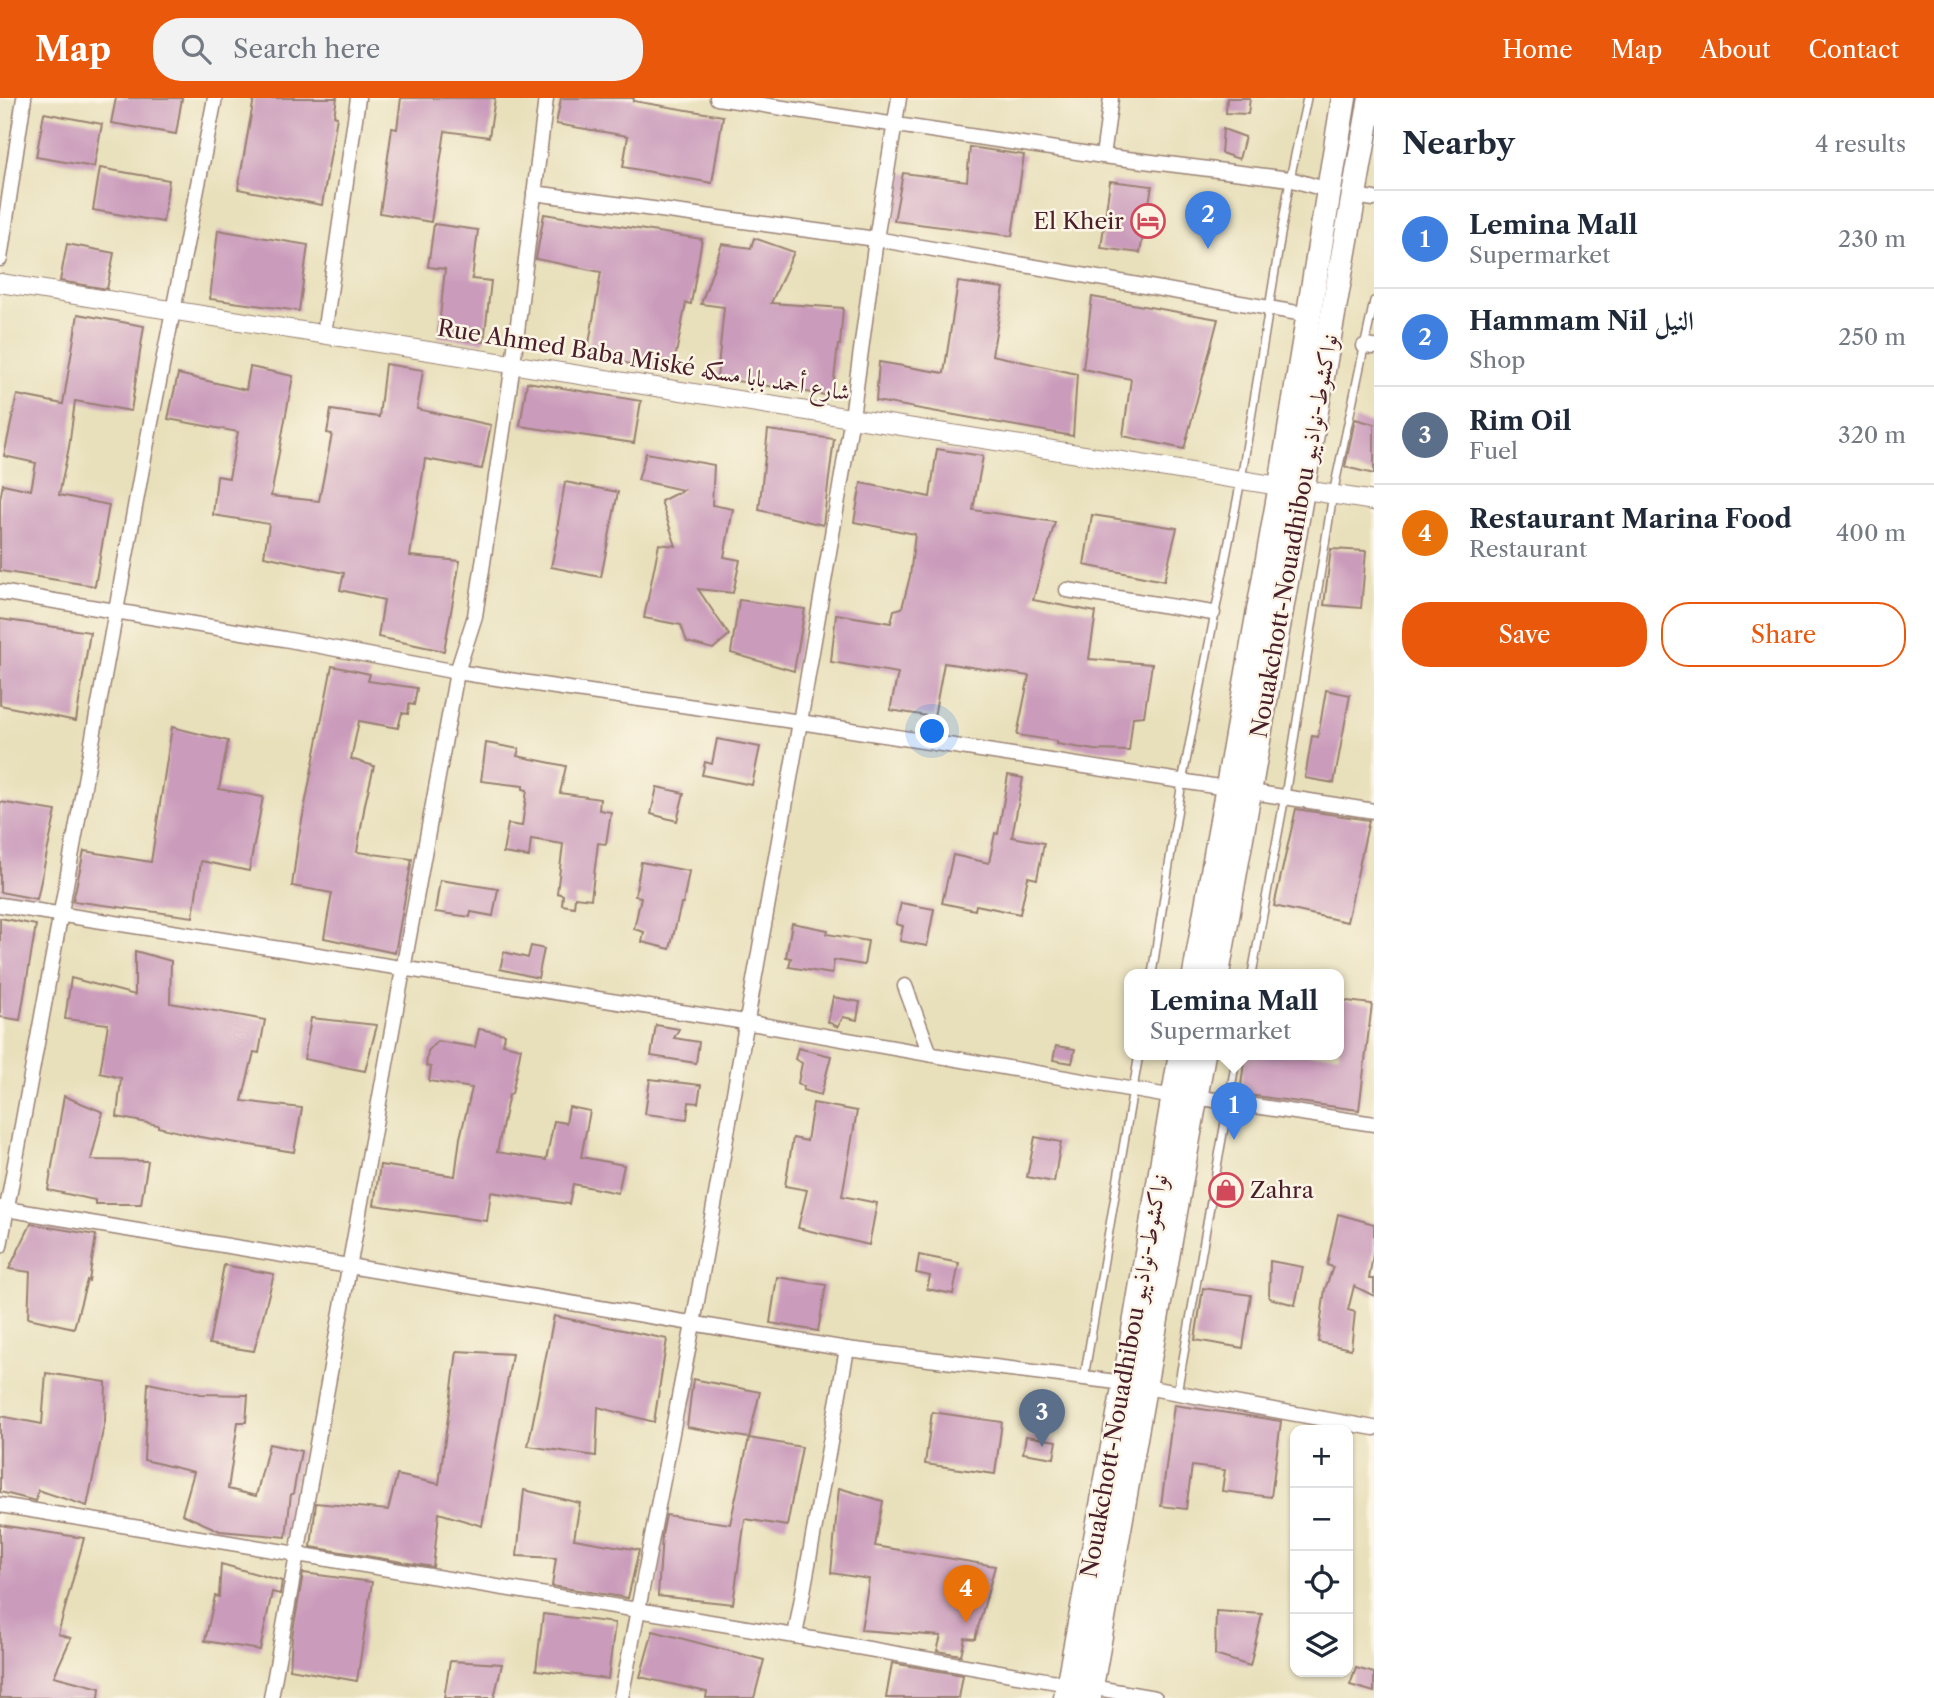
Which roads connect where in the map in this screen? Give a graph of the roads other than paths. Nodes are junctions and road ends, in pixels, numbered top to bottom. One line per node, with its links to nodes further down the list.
1 (24, 98): 17 (street)
2 (215, 98): 20 (street)
3 (358, 98): 23 (street)
4 (546, 98): 14 (street)
5 (717, 98): 11 (street)
6 (899, 98): 11 (street)
7 (1111, 98): 12 (street)
8 (1307, 98): 13 (lane)
9 (1344, 98): 15 (highway, Nouakchott-Nouadhibou نواكشوط-نواذيبو)
10 (1371, 98): 15 (highway, Nouakchott-Nouadhibou نواكشوط-نواذيبو)
11 (894, 124): 12 (street); 16 (street)
12 (1103, 156): 13 (street)
13 (1290, 179): 15 (street); 21 (lane)
14 (534, 193): 16 (street); 25 (street)
15 (1353, 195): 22 (highway, Nouakchott-Nouadhibou نواكشوط-نواذيبو); 28 (highway, Nouakchott-Nouadhibou نواكشوط-نواذيبو)
16 (876, 239): 21 (street); 26 (street)
17 (0, 259)
18 (0, 283): 20 (street, Rue Ahmed Baba Miské شارع أحمد بابا مسكه)
19 (1374, 301): 24 (lane)
20 (172, 310): 23 (street, Rue Ahmed Baba Miské شارع أحمد بابا مسكه); 33 (street)
21 (1269, 310): 22 (street); 27 (lane)
22 (1309, 316): 28 (highway, Nouakchott-Nouadhibou نواكشوط-نواذيبو)
23 (324, 334): 25 (street, Rue Ahmed Baba Miské شارع أحمد بابا مسكه)
24 (1369, 346): 29 (lane)
25 (513, 364): 26 (street, Rue Ahmed Baba Miské شارع أحمد بابا مسكه); 35 (street)
26 (852, 417): 27 (street, Rue Ahmed Baba Miské شارع أحمد بابا مسكه); 36 (street)
27 (1241, 480): 28 (street, Rue Ahmed Baba Miské شارع أحمد بابا مسكه); 34 (lane)
28 (1292, 487): 29 (street, Rue Ahmed Baba Miské شارع أحمد بابا مسكه); 38 (highway, Nouakchott-Nouadhibou نواكشوط-نواذيبو)
29 (1333, 494): 30 (street, Rue Ahmed Baba Miské شارع أحمد بابا مسكه); 39 (lane)
30 (1374, 501)
31 (1067, 590): 34 (street)
32 (0, 592): 33 (street)
33 (116, 611): 35 (street); 42 (street)
34 (1213, 613): 37 (lane)
35 (457, 672): 36 (street); 43 (street)
36 (800, 722): 37 (street); 49 (street)
37 (1182, 782): 38 (street); 44 (lane)
38 (1239, 788): 39 (street); 45 (highway, Nouakchott-Nouadhibou نواكشوط-نواذيبو); 46 (highway, Nouakchott-Nouadhibou نواكشوط-نواذيبو)
39 (1285, 796): 40 (street); 47 (lane)
40 (1374, 811)
41 (0, 905): 42 (street)
42 (60, 915): 43 (street); 59 (street)
43 (403, 968): 49 (street); 61 (street)
44 (1153, 969)
45 (1196, 969)
46 (1218, 969)
47 (1253, 969)
48 (905, 986): 50 (street)
49 (745, 1022): 50 (street); 62 (street)
50 (930, 1055): 55 (street)
51 (1138, 1060): 55 (lane)
52 (1182, 1060): 56 (highway, Nouakchott-Nouadhibou نواكشوط-نواذيبو)
53 (1200, 1060): 56 (highway, Nouakchott-Nouadhibou نواكشوط-نواذيبو)
54 (1236, 1060): 57 (lane)
55 (1134, 1090): 56 (street); 64 (lane)
56 (1185, 1097): 57 (street); 65 (highway, Nouakchott-Nouadhibou نواكشوط-نواذيبو)
57 (1228, 1102): 58 (street); 66 (lane)
58 (1374, 1125)
59 (3, 1208): 60 (street); 61 (street)
60 (0, 1246)
61 (350, 1267): 62 (street); 69 (street)
62 (693, 1324): 63 (street); 70 (street)
63 (847, 1349): 64 (street); 71 (street)
64 (1084, 1379): 65 (street)
65 (1135, 1385): 66 (street); 72 (highway, Nouakchott-Nouadhibou نواكشوط-نواذيبو)
66 (1177, 1393): 67 (street)
67 (1374, 1428)
68 (0, 1505): 69 (street)
69 (297, 1554): 70 (street); 73 (street)
70 (636, 1611): 71 (street); 74 (street)
71 (795, 1636): 72 (street)
72 (1079, 1692): 75 (street)
73 (271, 1698)
74 (621, 1698)
75 (1155, 1698)

